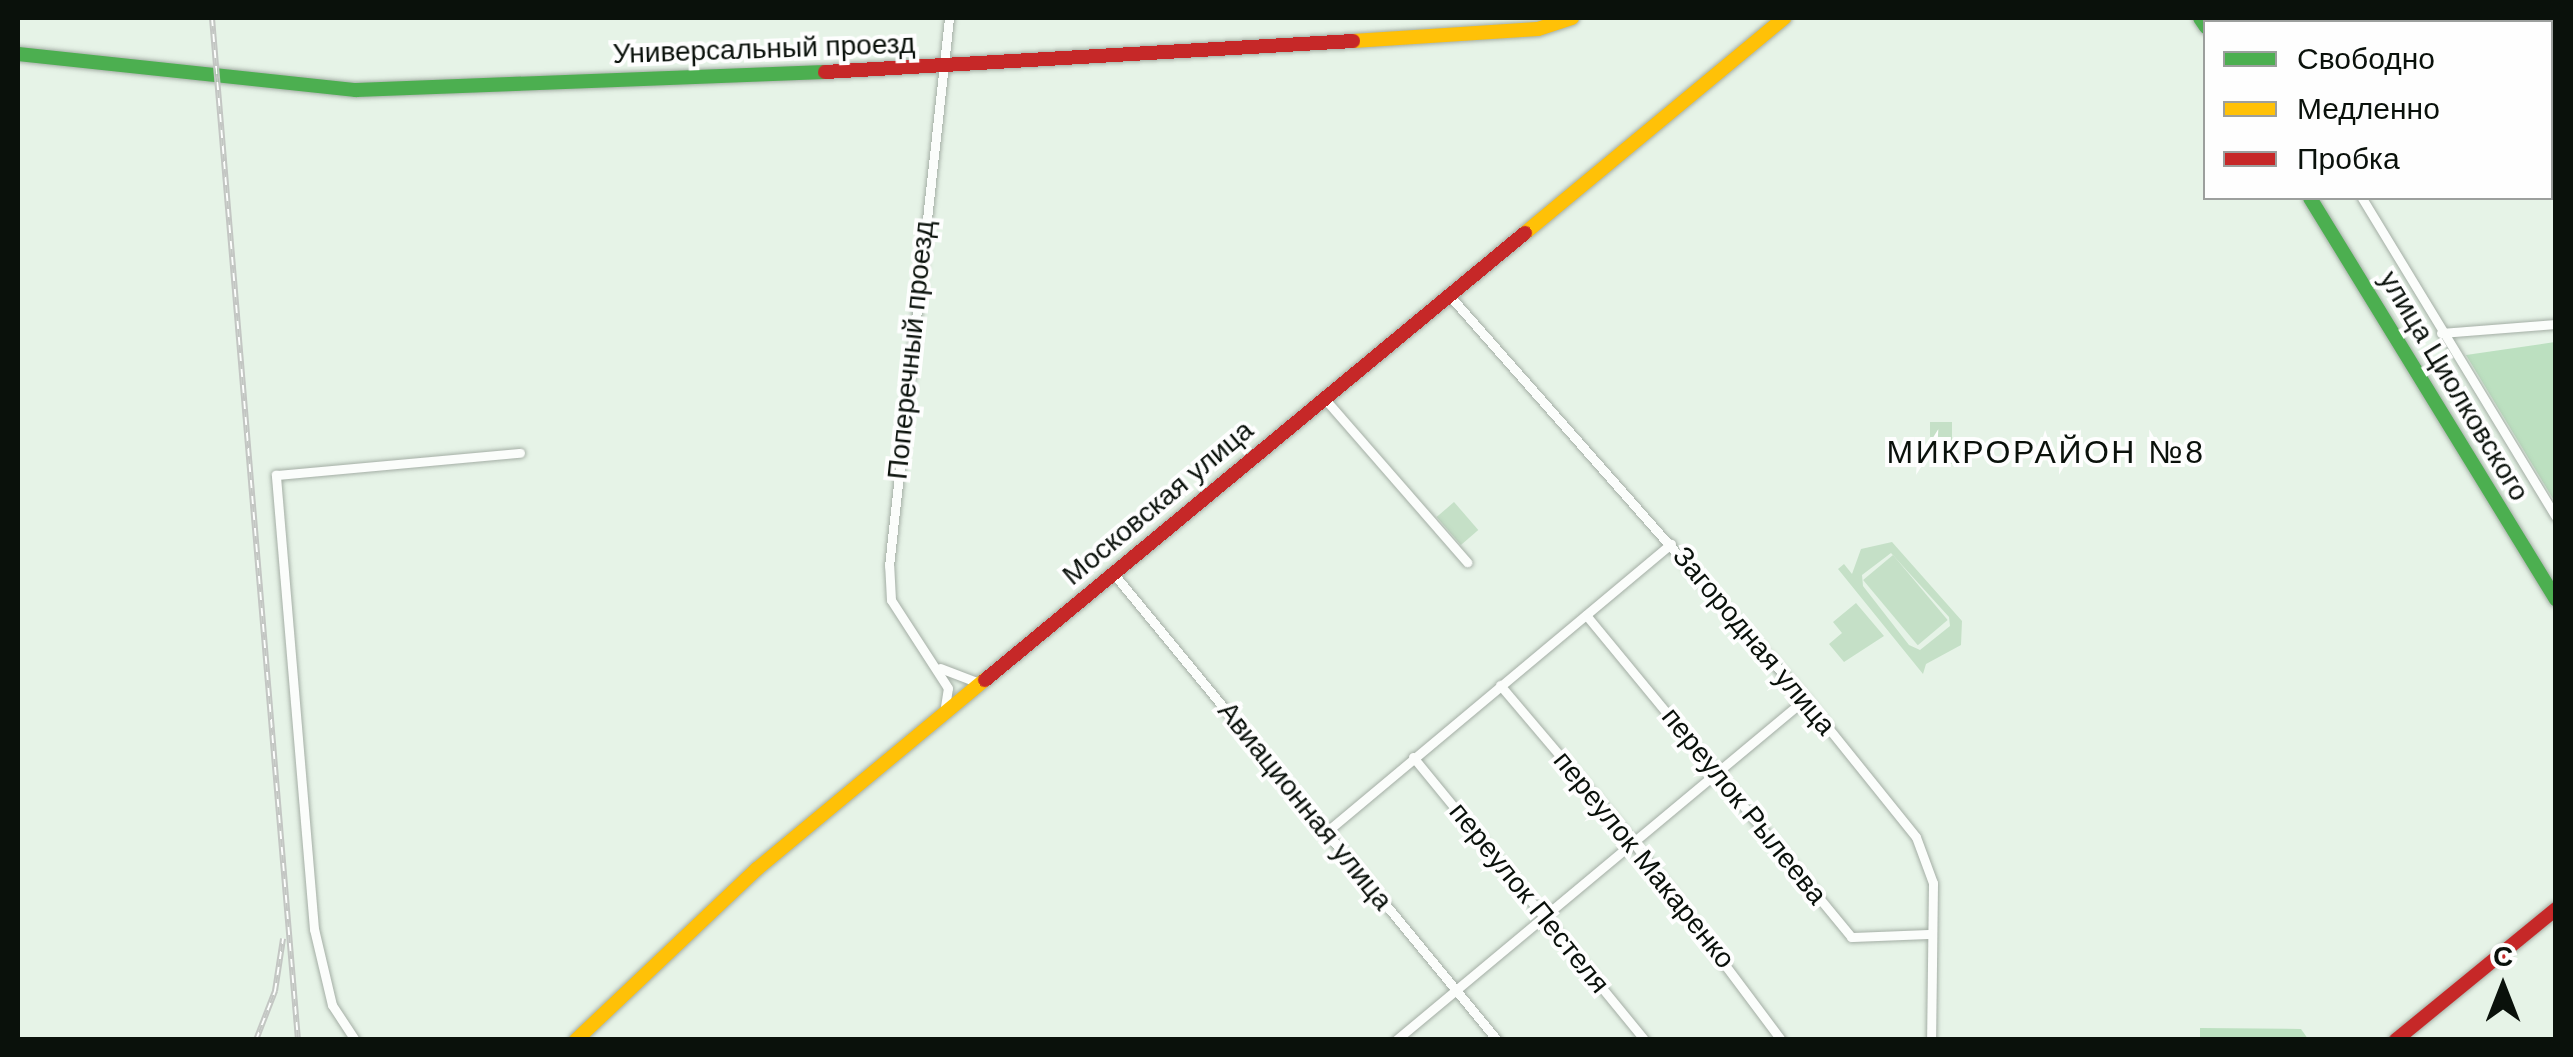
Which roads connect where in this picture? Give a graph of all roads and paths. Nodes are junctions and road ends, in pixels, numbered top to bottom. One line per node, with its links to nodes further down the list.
1 (950, 18): 5 (street, Поперечный проезд)
2 (1572, 18): 5 (main road, Универсальный проезд)
3 (1784, 18): 8 (main road, Московская улица)
4 (18, 54): 5 (main road, Универсальный проезд)
5 (942, 68): 19 (street, Поперечный проезд)
6 (2311, 200): 17 (main road, улица Циолковского)
7 (2363, 200): 10 (street)
8 (1450, 295): 11 (main road, Московская улица); 14 (street, Загородная улица)
9 (2556, 324): 10 (street)
10 (2441, 333): 13 (street)
11 (1323, 398): 15 (street); 16 (main road, Московская улица)
12 (520, 453): 32 (street)
13 (2556, 517)
14 (1671, 544): 18 (street); 22 (street, Загородная улица)
15 (1467, 562)
16 (1113, 573): 20 (main road, Московская улица); 26 (street, Авиационная улица)
17 (2556, 600)
18 (1586, 614): 21 (street); 25 (street, переулок Рылеева)
19 (940, 668): 20 (street); 23 (street)
20 (980, 684): 23 (main road, Московская улица)
21 (1500, 685): 24 (street); 27 (street, переулок Макаренко)
22 (1805, 699): 25 (street); 30 (street, Загородная улица)
23 (944, 714): 33 (main road, Московская улица)
24 (1413, 757): 26 (street); 29 (street, переулок Пестеля)
25 (1719, 771): 27 (street); 30 (street, переулок Рылеева)
26 (1325, 832): 31 (street, Авиационная улица)
27 (1634, 842): 29 (street); 37 (street, переулок Макаренко)
28 (2556, 909): 39 (main road)
29 (1543, 916): 31 (street); 36 (street, переулок Пестеля)
30 (1930, 934): 38 (street, Загородная улица)
31 (1457, 988): 34 (street); 35 (street, Авиационная улица)
32 (355, 1040)
33 (576, 1040)
34 (1396, 1040)
35 (1497, 1040)
36 (1645, 1040)
37 (1781, 1040)
38 (1931, 1040)
39 (2396, 1040)

